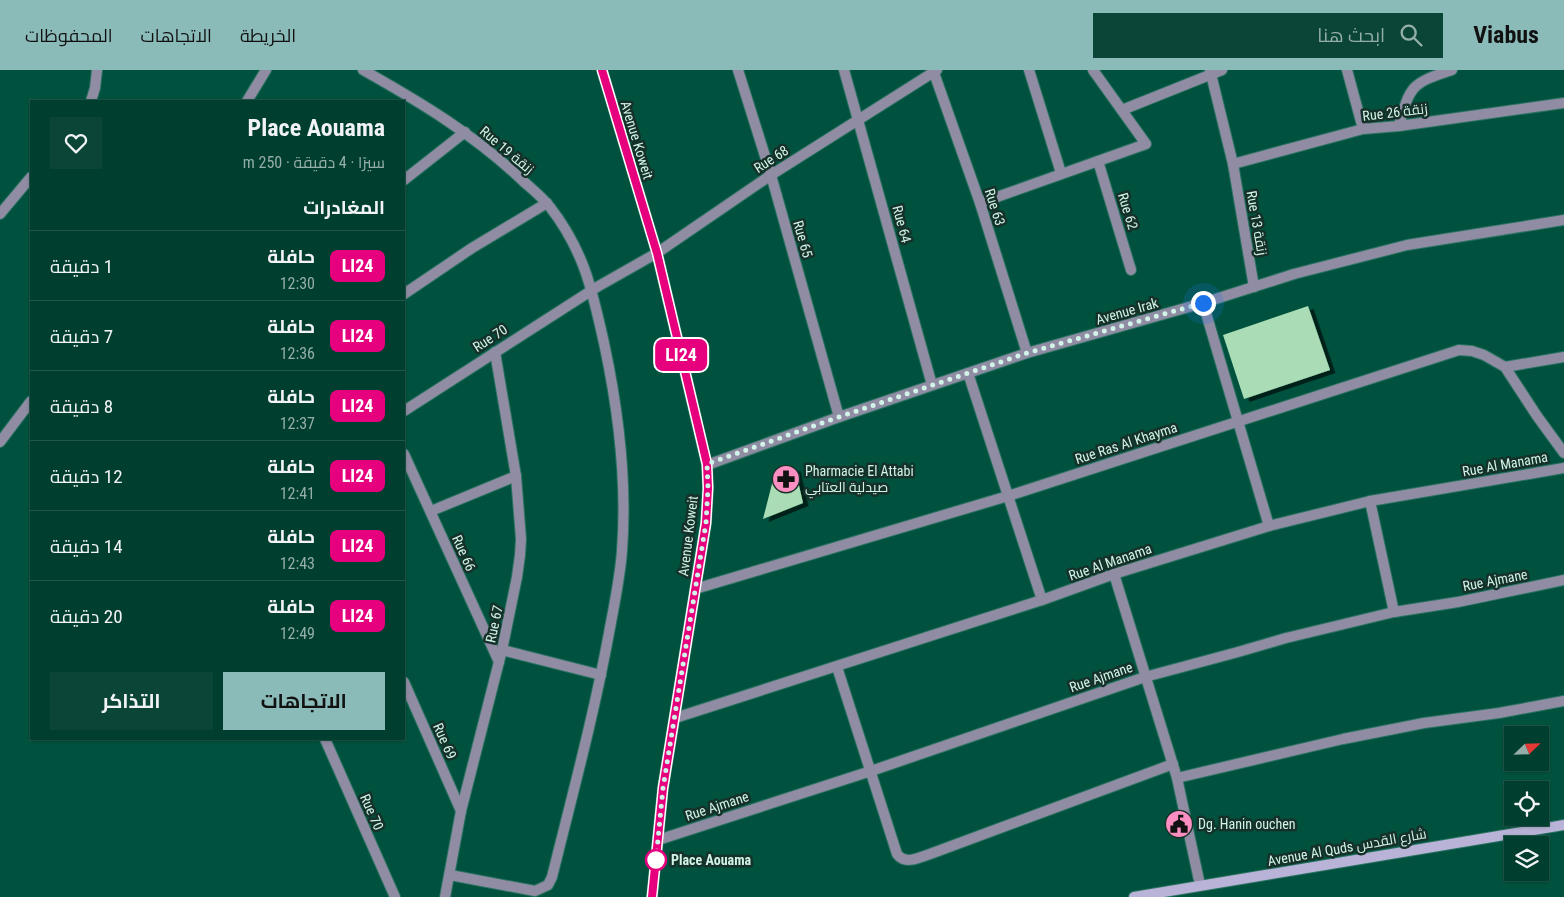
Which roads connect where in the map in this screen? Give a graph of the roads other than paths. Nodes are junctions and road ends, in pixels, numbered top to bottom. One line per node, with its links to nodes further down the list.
1 (97, 70): 14 (street)
2 (266, 70): 15 (street)
3 (363, 70): 21 (street, Rue 19 زنقة)
4 (602, 70): 32 (street, Avenue Koweit)
5 (738, 70): 25 (street, Rue 65)
6 (844, 70): 18 (street, Rue 64)
7 (1029, 70): 24 (street)
8 (1093, 70): 17 (street)
9 (1222, 70): 13 (street)
10 (1347, 70): 20 (street)
11 (1452, 70): 19 (street)
12 (934, 71): 18 (street, Rue 68); 28 (street, Rue 63)
13 (1211, 72): 17 (street); 23 (street, Rue 13 زنقة)
14 (91, 100)
15 (248, 100)
16 (1564, 103): 19 (street, Rue 26 زنقة)
17 (1122, 110): 22 (street)
18 (859, 119): 25 (street, Rue 68); 44 (street, Rue 64)
19 (1399, 126): 20 (street, Rue 26 زنقة)
20 (1363, 129): 23 (street, Rue 26 زنقة)
21 (465, 132): 27 (street); 29 (street, Rue 19 زنقة)
22 (1098, 161): 24 (street); 33 (street, Rue 62)
23 (1233, 164): 35 (street, Rue 13 زنقة)
24 (1061, 173): 28 (street)
25 (771, 175): 32 (street, Rue 68); 47 (street, Rue 65)
26 (30, 178): 30 (street)
27 (405, 179)
28 (980, 203): 40 (street, Rue 63)
29 (547, 204): 36 (street, Rue 19 زنقة); 37 (street)
30 (0, 214)
31 (1564, 220): 35 (street, Avenue Irak)
32 (657, 253): 34 (street, Rue 68); 52 (street, Avenue Koweit)
33 (1132, 270)
34 (622, 273): 36 (street, Rue 70)
35 (1254, 287): 38 (street, Avenue Irak)
36 (595, 289): 39 (street, Rue 70); 67 (street, Rue 19 زنقة)
37 (405, 293)
38 (1203, 303): 40 (street, Avenue Irak); 48 (street)
39 (495, 352): 46 (street, Rue 70); 54 (street, Rue 67)
40 (1027, 353): 43 (street, Avenue Irak)
41 (1564, 357): 42 (street)
42 (1505, 367): 48 (street, Rue Ras Al Khayma); 50 (street)
43 (968, 372): 44 (street, Avenue Irak); 55 (street)
44 (932, 385): 47 (street, Avenue Irak)
45 (30, 402): 49 (street)
46 (405, 410)
47 (839, 417): 52 (street, Avenue Irak)
48 (1239, 422): 55 (street, Rue Ras Al Khayma); 58 (street)
49 (0, 442)
50 (1564, 453)
51 (405, 456): 57 (street, Rue 66)
52 (707, 464): 61 (street, Avenue Koweit)
53 (1564, 468): 56 (street, Rue Al Manama)
54 (516, 476): 57 (street); 64 (street, Rue 67)
55 (1008, 496): 61 (street, Rue Ras Al Khayma); 62 (street)
56 (1370, 501): 58 (street, Rue Al Manama); 63 (street)
57 (431, 512): 65 (street, Rue 66)
58 (1269, 526): 59 (street, Rue Al Manama)
59 (1114, 574): 62 (street, Rue Al Manama); 68 (street)
60 (1564, 580): 63 (street, Rue Ajmane)
61 (695, 589): 71 (street, Avenue Koweit)
62 (1042, 600): 66 (street, Rue Al Manama)
63 (1394, 612): 68 (street, Rue Ajmane)
64 (502, 650): 65 (street, Rue 67); 67 (street)
65 (499, 662): 76 (street, Rue 67)
66 (837, 667): 71 (street, Rue Al Manama); 74 (street)
67 (601, 675): 79 (street, Rue 19 زنقة)
68 (1145, 676): 73 (street); 74 (street, Rue Ajmane)
69 (405, 684): 76 (street, Rue 69)
70 (1564, 701): 75 (street)
71 (674, 718): 78 (street, Avenue Koweit)
72 (325, 740): 81 (street, Rue 70)
73 (1172, 764): 74 (street); 75 (street)
74 (871, 771): 78 (street, Rue Ajmane)
75 (1177, 778): 80 (street)
76 (462, 811): 79 (street, Rue 67)
77 (1564, 825): 80 (main road, Avenue Al Quds شارع القدس)
78 (658, 840): 83 (street, Avenue Koweit)
79 (450, 875): 82 (street, Rue 67)
80 (1200, 885): 84 (main road, Avenue Al Quds شارع القدس)
81 (395, 897)
82 (445, 897)
83 (652, 897)
84 (1134, 897)

